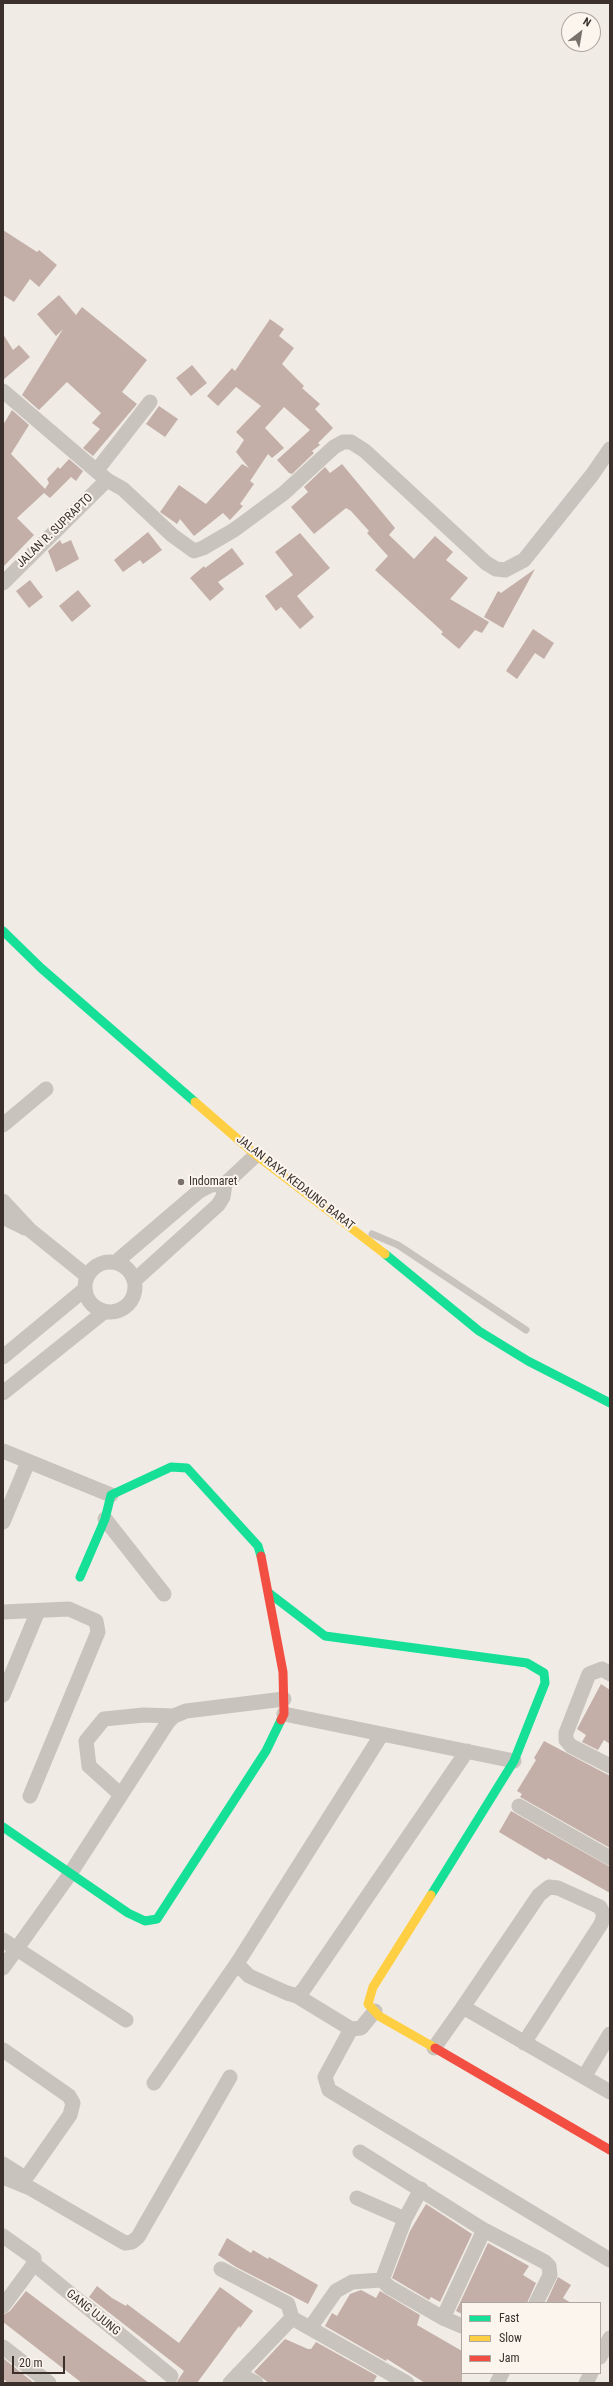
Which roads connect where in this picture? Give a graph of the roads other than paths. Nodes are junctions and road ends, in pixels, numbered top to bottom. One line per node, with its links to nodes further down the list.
1 (3, 391): 4 (street)
2 (150, 402): 4 (street, JALAN R. SUPRAPTO)
3 (610, 449): 4 (street)
4 (102, 475): 5 (street, JALAN R. SUPRAPTO)
5 (3, 583)
6 (3, 931): 9 (street, JALAN RAYA KEDAUNG BARAT)
7 (46, 1088): 8 (street)
8 (3, 1125)
9 (256, 1155): 10 (street); 12 (street, JALAN RAYA KEDAUNG BARAT)
10 (225, 1184): 13 (street); 14 (street)
11 (6, 1214): 15 (street)
12 (360, 1234): 17 (lane); 20 (street, JALAN RAYA KEDAUNG BARAT)
13 (116, 1262): 14 (street); 15 (street)
14 (135, 1280): 16 (street)
15 (86, 1282): 16 (street); 18 (street)
16 (104, 1312): 19 (street)
17 (526, 1330)
18 (3, 1357)
19 (3, 1393)
20 (610, 1403)
21 (3, 1451): 22 (street)
22 (28, 1462): 23 (street); 25 (street)
23 (111, 1495): 24 (street); 27 (street)
24 (105, 1519): 26 (street); 28 (street)
25 (3, 1522)
26 (80, 1577)
27 (269, 1593): 33 (street); 37 (street)
28 (164, 1594)
29 (38, 1611): 30 (street); 32 (street); 40 (street)
30 (3, 1612)
31 (610, 1674): 38 (street)
32 (3, 1695)
33 (284, 1707): 34 (street); 35 (street); 44 (street)
34 (174, 1716): 39 (street); 39 (street)
35 (382, 1734): 36 (street); 47 (street)
36 (467, 1751): 37 (street); 49 (street)
37 (514, 1761): 51 (street)
38 (610, 1766)
39 (121, 1795): 44 (street)
40 (30, 1796)
41 (519, 1806): 43 (street)
42 (3, 1827): 44 (street)
43 (610, 1858)
44 (70, 1874): 46 (street)
45 (3, 1940): 46 (street)
46 (16, 1949): 48 (street); 52 (street)
47 (238, 1962): 49 (street); 60 (street)
48 (3, 1968)
49 (297, 1996): 53 (street)
50 (463, 2008): 55 (street); 55 (street); 56 (street)
51 (375, 2011): 53 (street); 56 (street)
52 (126, 2020)
53 (351, 2029): 71 (street)
54 (610, 2034): 59 (street)
55 (524, 2043): 59 (street)
56 (434, 2048): 62 (street)
57 (3, 2050): 64 (street)
58 (230, 2077): 65 (street)
59 (584, 2077): 61 (street)
60 (154, 2083)
61 (610, 2092)
62 (610, 2150)
63 (360, 2152): 66 (street)
64 (3, 2164)
65 (3, 2177)
66 (421, 2189): 68 (street); 69 (street)
67 (357, 2198): 68 (street)
68 (405, 2219): 74 (street)
69 (484, 2230): 75 (street); 78 (street)
70 (3, 2236): 72 (street, GANG UJUNG)
71 (610, 2260)
72 (34, 2264): 76 (street); 86 (street, GANG UJUNG)
73 (221, 2269): 77 (street)
74 (382, 2280): 78 (street); 80 (street)
75 (536, 2302)
76 (3, 2306)
77 (292, 2318): 80 (street); 87 (street)
78 (443, 2318): 79 (street)
79 (461, 2326)
80 (310, 2328): 90 (street)
81 (610, 2338): 83 (street)
82 (3, 2347): 88 (street)
83 (601, 2355)
84 (502, 2374): 91 (street)
85 (590, 2374): 92 (street)
86 (171, 2376)
87 (234, 2378): 89 (street)
88 (49, 2383)
89 (256, 2383)
90 (407, 2383)
91 (497, 2383)
92 (586, 2383)

